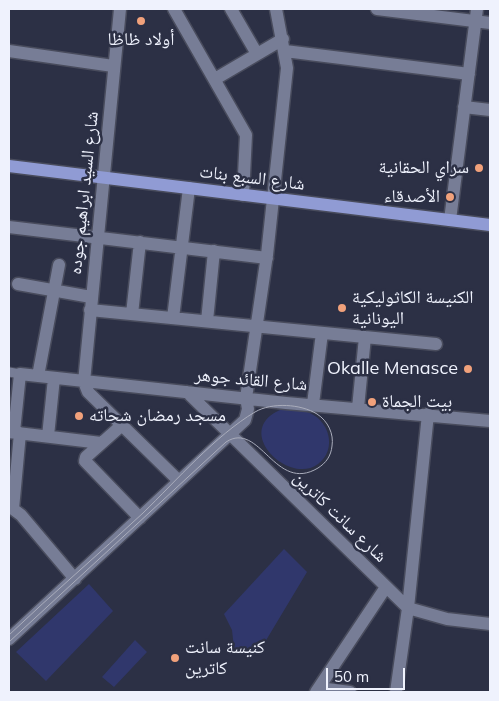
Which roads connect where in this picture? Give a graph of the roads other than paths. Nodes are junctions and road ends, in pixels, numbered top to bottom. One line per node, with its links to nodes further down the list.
1 (120, 9): 12 (street, شارع السيد ابراهيم جوده)
2 (174, 9): 14 (street)
3 (231, 9): 11 (street)
4 (276, 9): 9 (street)
5 (376, 9): 6 (street)
6 (400, 10): 7 (street)
7 (476, 15): 8 (street); 13 (street)
8 (490, 23)
9 (284, 45): 11 (street); 13 (street); 21 (street)
10 (9, 51): 12 (street)
11 (256, 54): 14 (street)
12 (113, 66): 18 (street, شارع السيد ابراهيم جوده)
13 (469, 74): 15 (street)
14 (215, 79): 20 (street)
15 (464, 107): 16 (street); 22 (street)
16 (490, 110)
17 (9, 166): 18 (main road, شارع السبع بنات)
18 (103, 178): 19 (main road, شارع السبع بنات); 25 (street, شارع السيد ابراهيم جوده)
19 (189, 188): 20 (main road, شارع السبع بنات); 27 (street)
20 (243, 195): 21 (main road, شارع السبع بنات)
21 (273, 198): 22 (main road, شارع السبع بنات); 29 (street)
22 (450, 220): 23 (main road, شارع السبع بنات)
23 (490, 225)
24 (9, 227): 25 (street)
25 (97, 237): 26 (street); 33 (street, شارع السيد ابراهيم جوده)
26 (140, 242): 27 (street); 34 (street)
27 (182, 248): 28 (street); 35 (street)
28 (214, 251): 29 (street); 36 (street)
29 (267, 258): 37 (street)
30 (59, 265): 32 (street)
31 (18, 284): 32 (street)
32 (54, 291): 33 (street); 42 (street)
33 (90, 303): 34 (street); 44 (street, شارع السيد ابراهيم جوده)
34 (132, 314): 35 (street)
35 (173, 318): 36 (street)
36 (207, 321): 37 (street)
37 (256, 326): 38 (street); 46 (street)
38 (322, 333): 39 (street); 47 (street)
39 (364, 337): 40 (street); 48 (street)
40 (436, 344)
41 (14, 373): 42 (street, شارع القائد جوهر); 52 (street)
42 (38, 376): 43 (street, شارع القائد جوهر)
43 (54, 378): 44 (street, شارع القائد جوهر); 54 (street)
44 (84, 382): 45 (street, شارع القائد جوهر); 51 (street)
45 (187, 392): 46 (street, شارع القائد جوهر); 53 (street, شارع سانت كاترين)
46 (246, 398): 47 (street, شارع القائد جوهر); 53 (street)
47 (313, 404): 48 (street, شارع القائد جوهر)
48 (358, 408): 49 (street, شارع القائد جوهر)
49 (428, 414): 50 (street, شارع القائد جوهر); 61 (street)
50 (490, 421)
51 (122, 424): 55 (street); 56 (street)
52 (14, 432): 54 (street); 57 (street)
53 (230, 434): 56 (street); 60 (street, شارع سانت كاترين)
54 (48, 436): 55 (street)
55 (101, 443): 58 (street)
56 (179, 481): 58 (street)
57 (11, 507): 59 (street)
58 (140, 518): 59 (street)
59 (75, 579): 63 (street)
60 (386, 587): 61 (street, شارع سانت كاترين); 64 (street)
61 (408, 608): 62 (street, شارع سانت كاترين); 66 (street)
62 (490, 624)
63 (9, 638)
64 (317, 690): 65 (street)
65 (350, 692)
66 (396, 692)

